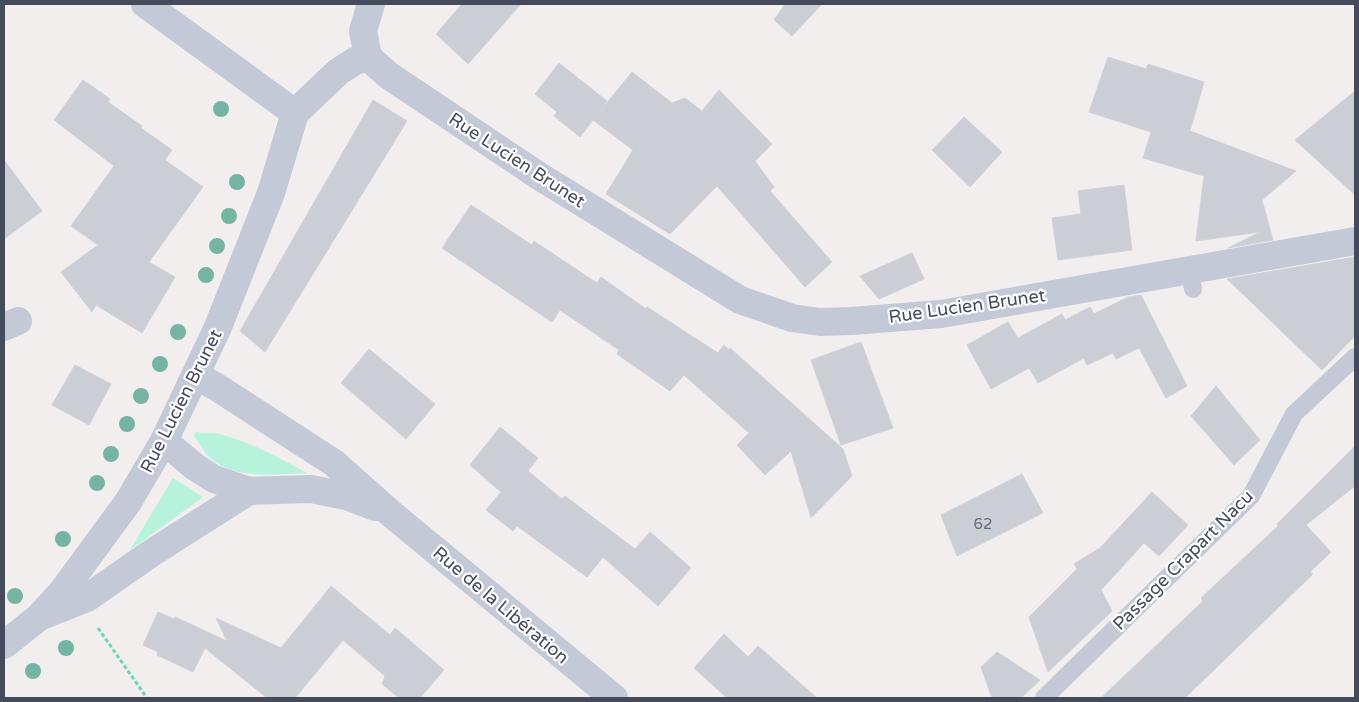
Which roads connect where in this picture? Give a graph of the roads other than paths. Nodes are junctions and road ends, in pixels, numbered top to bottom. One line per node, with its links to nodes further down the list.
1 (146, 4): 4 (street)
2 (371, 4): 3 (street)
3 (368, 57): 4 (street, Rue Lucien Brunet); 5 (street, Rue Lucien Brunet)
4 (295, 114): 7 (street, Rue Lucien Brunet)
5 (1355, 241)
6 (1352, 366): 14 (lane, Passage Crapart Nacu)
7 (196, 376): 8 (street, Rue Lucien Brunet); 10 (street, Rue de la Libération)
8 (164, 441): 9 (street, Rue de la Libération); 11 (street, Rue Lucien Brunet)
9 (249, 491): 10 (street, Rue de la Libération); 11 (street)
10 (388, 512): 13 (street, Rue de la Libération)
11 (38, 618): 12 (street, Rue Lucien Brunet)
12 (4, 644)
13 (614, 698)
14 (1044, 698)

